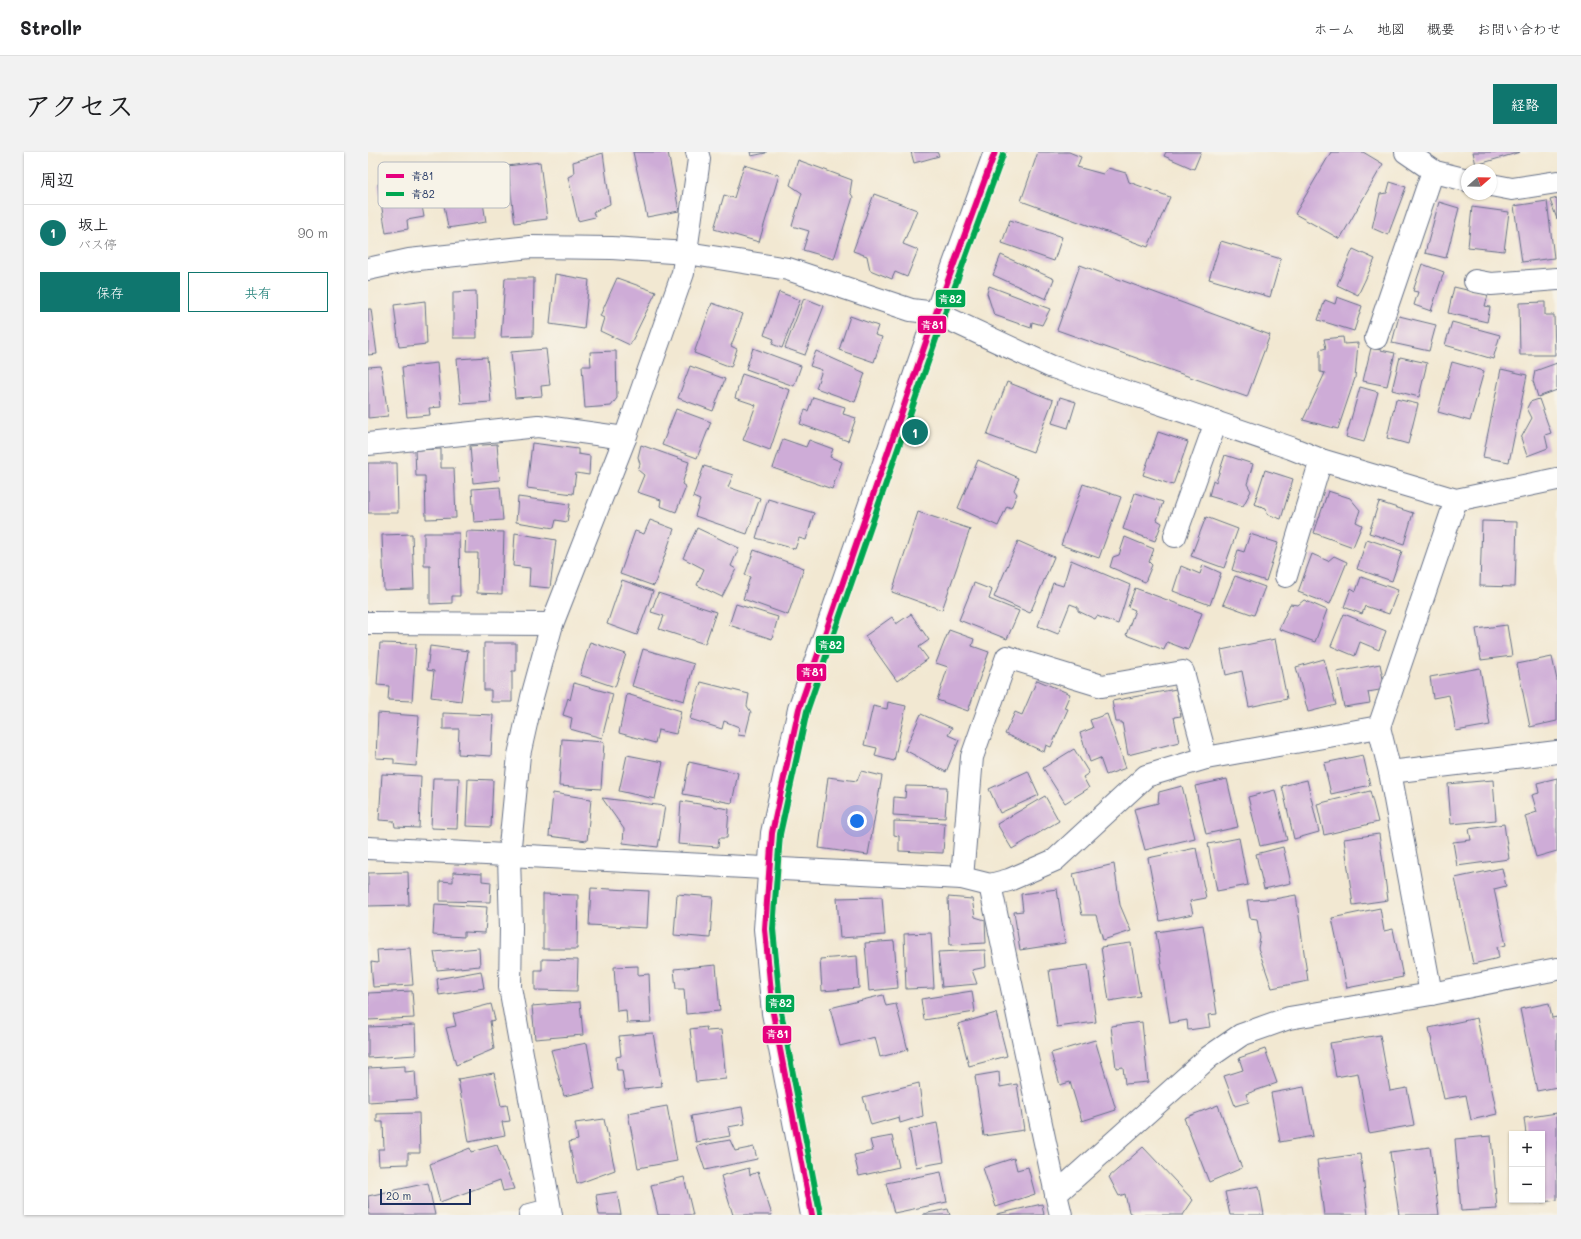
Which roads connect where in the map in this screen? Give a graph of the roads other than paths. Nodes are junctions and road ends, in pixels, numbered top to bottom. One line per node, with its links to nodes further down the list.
1 (697, 152): 8 (street)
2 (995, 152): 12 (street)
3 (1406, 152): 4 (street)
4 (1433, 170): 5 (street); 13 (street)
5 (1461, 178)
6 (1557, 182): 7 (street)
7 (1497, 186)
8 (687, 253): 9 (street); 12 (street); 15 (street)
9 (368, 269)
10 (1557, 279): 11 (street)
11 (1474, 281)
12 (936, 313): 14 (street); 30 (street)
13 (1376, 338)
14 (1216, 422): 17 (street); 20 (street)
15 (625, 438): 16 (street); 23 (street)
16 (368, 444)
17 (1321, 460): 19 (street); 21 (street)
18 (1557, 479): 19 (street)
19 (1456, 500): 24 (street)
20 (1175, 536)
21 (1286, 576)
22 (368, 623): 23 (street)
23 (552, 624): 29 (street)
24 (1379, 727): 26 (street); 27 (street)
25 (1557, 752): 27 (street)
26 (1206, 758): 31 (street); 32 (street)
27 (1390, 772): 34 (street)
28 (368, 848): 29 (street)
29 (509, 856): 30 (street); 36 (street)
30 (769, 869): 31 (street); 37 (street)
31 (962, 878): 32 (street)
32 (990, 885): 35 (street)
33 (1557, 968): 34 (street)
34 (1431, 994): 35 (street)
35 (1056, 1194): 38 (street)
36 (543, 1213)
37 (812, 1215)
38 (1061, 1215)

